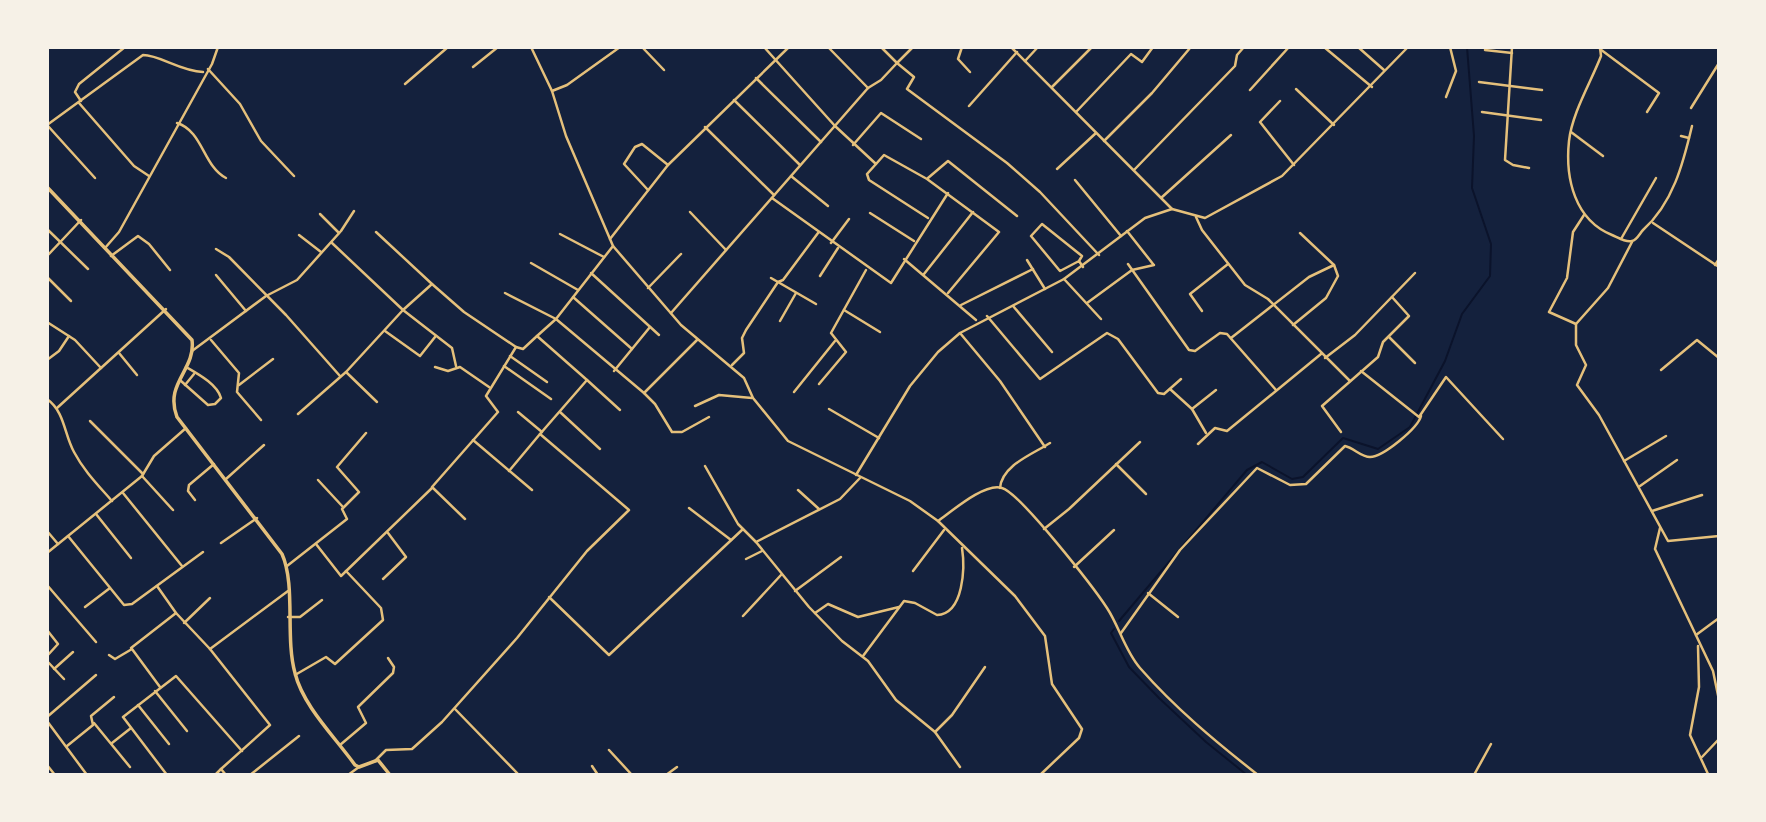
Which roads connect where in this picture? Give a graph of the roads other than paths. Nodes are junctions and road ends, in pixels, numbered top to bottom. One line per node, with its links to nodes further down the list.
1 (125, 47): 53 (street)
2 (218, 47): 36 (street)
3 (448, 47): 41 (street)
4 (498, 47): 34 (street)
5 (531, 47): 49 (street)
6 (620, 47): 49 (street)
7 (642, 47): 35 (street)
8 (764, 47): 30 (street)
9 (789, 47): 30 (street)
10 (828, 47): 45 (street)
11 (881, 47): 32 (street)
12 (913, 47): 32 (street)
13 (962, 47): 38 (street)
14 (1012, 47): 28 (street)
15 (1038, 47): 31 (street)
16 (1092, 47): 43 (street)
17 (1153, 47): 56 (street)
18 (1244, 47): 83 (street)
19 (1289, 47): 47 (street)
20 (1324, 47): 44 (street)
21 (1358, 47): 37 (street)
22 (1408, 47): 37 (street)
23 (1450, 47): 50 (street)
24 (1512, 47): 29 (street)
25 (1191, 48): 73 (street)
26 (1600, 48): 57 (street); 68 (street)
27 (1485, 51): 29 (street)
28 (1017, 52): 31 (street); 54 (street)
29 (1512, 53): 42 (street)
30 (776, 58): 39 (street); 64 (street)
31 (1025, 61): 43 (street)
32 (897, 63): 45 (street); 134 (street)
33 (1719, 63): 55 (street)
34 (473, 66)
35 (664, 70)
36 (206, 71): 53 (street); 61 (street); 85 (street)
37 (1385, 71): 44 (street)
38 (970, 72)
39 (756, 78): 51 (street); 74 (street)
40 (1479, 82): 42 (street)
41 (405, 84)
42 (1510, 86): 48 (street); 59 (street)
43 (1051, 87): 56 (street)
44 (1371, 87): 63 (street)
45 (868, 88): 64 (street)
46 (1296, 89): 63 (street)
47 (1250, 90)
48 (1542, 90)
49 (552, 91): 120 (street)
50 (1446, 97)
51 (734, 100): 66 (street); 78 (street)
52 (1280, 101): 79 (street)
53 (80, 102): 62 (street); 84 (street)
54 (968, 106)
55 (1691, 107)
56 (1076, 112): 67 (street)
57 (1647, 112)
58 (1482, 113): 59 (street)
59 (1509, 117): 60 (street); 81 (street)
60 (1541, 120)
61 (177, 123): 84 (street); 88 (street)
62 (47, 125): 87 (street)
63 (1334, 125): 79 (street)
64 (835, 126): 74 (street); 75 (street)
65 (1692, 126): 71 (street)
66 (705, 127): 80 (street); 95 (street)
67 (1096, 132): 73 (street); 82 (street)
68 (1571, 132): 76 (street); 104 (street)
69 (1231, 135): 96 (street)
70 (1681, 136): 71 (street)
71 (1689, 138): 110 (street)
72 (921, 139): 75 (street)
73 (1104, 141): 83 (street)
74 (821, 142): 78 (street)
75 (853, 145): 77 (street)
76 (1603, 156)
77 (876, 164): 90 (street); 108 (street)
78 (800, 165): 86 (street)
79 (1294, 165): 106 (street)
80 (668, 166): 93 (street); 93 (street)
81 (1529, 168)
82 (1057, 169)
83 (1134, 170): 96 (street)
84 (149, 176): 128 (street)
85 (294, 176)
86 (791, 176): 95 (street); 97 (street)
87 (95, 178)
88 (226, 178)
89 (1656, 178): 121 (street)
90 (927, 179): 94 (street); 105 (street)
91 (1075, 180): 119 (street)
92 (47, 187): 109 (street)
93 (648, 190): 120 (street)
94 (948, 193): 101 (street); 108 (street)
95 (773, 196): 115 (street); 131 (street)
96 (1161, 198): 98 (street)
97 (828, 206)
98 (1172, 209): 106 (street); 112 (street)
99 (354, 211): 114 (street)
100 (690, 212): 131 (street)
101 (973, 212): 155 (street); 168 (street)
102 (870, 213): 124 (street)
103 (320, 214): 114 (street)
104 (1584, 215): 121 (street); 190 (street)
105 (1017, 216)
106 (1196, 217): 143 (street)
107 (849, 219): 126 (street)
108 (929, 219): 124 (street)
109 (81, 220): 122 (street); 128 (street)
110 (1653, 223): 125 (street); 146 (street)
111 (47, 229): 122 (street)
112 (1127, 231): 119 (street); 152 (street)
113 (376, 232): 162 (street)
114 (340, 233): 123 (street)
115 (818, 233): 126 (street); 161 (street)
116 (1300, 233): 145 (street)
117 (560, 234): 137 (street)
118 (299, 235): 132 (street)
119 (1121, 236): 134 (street)
120 (610, 239): 127 (street)
121 (1621, 239): 125 (street)
122 (60, 242): 135 (street); 149 (street)
123 (331, 242): 132 (street); 180 (street)
124 (914, 242): 138 (street)
125 (1632, 242): 190 (street)
126 (831, 243): 129 (street)
127 (612, 246): 137 (street); 163 (street)
128 (105, 248): 136 (street)
129 (838, 248): 148 (street); 157 (street)
130 (216, 249): 169 (street)
131 (726, 250): 183 (street)
132 (321, 252): 169 (street)
133 (681, 254): 163 (street)
134 (1099, 255): 147 (street)
135 (47, 256)
136 (111, 256): 151 (street); 178 (street)
137 (604, 257): 154 (street)
138 (904, 259): 148 (street); 155 (street)
139 (1719, 259): 146 (street)
140 (1027, 260): 150 (street)
141 (1079, 261): 141 (street); 147 (street)
142 (531, 263): 165 (street)
143 (1228, 263): 175 (street); 182 (street)
144 (1128, 264): 152 (street)
145 (1334, 265): 175 (street); 191 (street)
146 (1717, 266)
147 (1083, 267): 160 (street)
148 (867, 268): 179 (street)
149 (88, 269)
150 (1033, 269): 164 (street); 176 (street)
151 (170, 270)
152 (1132, 270): 173 (street); 201 (street)
153 (1415, 273): 171 (street)
154 (591, 274): 165 (street); 192 (street)
155 (924, 274): 168 (street)
156 (216, 275): 181 (street)
157 (820, 276)
158 (47, 277): 172 (street)
159 (771, 278): 161 (street)
160 (1064, 279): 164 (street); 173 (street)
161 (778, 282): 167 (street); 217 (street)
162 (432, 284): 180 (street); 205 (street)
163 (648, 288): 183 (street)
164 (1045, 289): 177 (street)
165 (578, 290): 170 (street)
166 (505, 293): 185 (street)
167 (796, 293): 174 (street); 187 (street)
168 (948, 293): 176 (street)
169 (266, 296): 181 (street); 229 (street)
170 (573, 297): 185 (street); 206 (street)
171 (1392, 297): 200 (street); 212 (street)
172 (71, 301)
173 (1087, 303): 186 (street)
174 (816, 304)
175 (1273, 304): 191 (street); 201 (street)
176 (961, 305): 188 (street)
177 (1013, 306): 184 (street); 208 (street)
178 (166, 309): 207 (street); 209 (street)
179 (843, 309): 194 (street); 204 (street)
180 (403, 310): 193 (street); 199 (street)
181 (246, 311): 202 (street)
182 (1202, 311)
183 (671, 313): 203 (street)
184 (987, 316): 188 (street); 239 (street)
185 (556, 319): 198 (street); 224 (street)
186 (1101, 319)
187 (780, 321)
188 (977, 321): 195 (street)
189 (47, 322): 197 (street)
190 (1576, 324): 276 (street)
191 (1293, 325): 210 (street)
192 (650, 327): 196 (street); 206 (street)
193 (385, 331): 199 (street); 227 (street)
194 (880, 332)
195 (960, 333): 266 (street); 273 (street)
196 (659, 335)
197 (69, 336): 215 (street); 222 (street)
198 (537, 336): 205 (street); 232 (street)
199 (435, 337): 218 (street)
200 (1389, 337): 216 (street); 225 (street)
201 (1231, 338): 241 (street)
202 (211, 339): 207 (street); 237 (street)
203 (697, 340): 217 (street); 243 (street)
204 (835, 341): 235 (street); 242 (street)
205 (516, 347): 211 (street)
206 (632, 349): 224 (street)
207 (192, 351): 220 (street)
208 (1052, 352)
209 (118, 353): 222 (street); 228 (street)
210 (1321, 354): 212 (street); 241 (street)
211 (510, 356): 219 (street); 234 (street)
212 (1325, 358): 233 (street)
213 (1719, 358): 223 (street)
214 (273, 359): 237 (street)
215 (47, 360)
216 (1415, 363)
217 (732, 365): 245 (street)
218 (456, 366): 221 (street); 238 (street)
219 (504, 366): 238 (street); 246 (street)
220 (186, 367): 226 (street); 230 (street)
221 (435, 367)
222 (102, 368): 249 (street)
223 (1661, 370)
224 (614, 371): 243 (street)
225 (1361, 371): 233 (street); 256 (street)
226 (195, 372): 236 (street); 236 (street)
227 (346, 372): 229 (street); 247 (street)
228 (137, 375)
229 (340, 376): 255 (street)
230 (179, 379): 236 (street); 260 (street)
231 (1181, 379): 239 (street)
232 (587, 380): 252 (street); 254 (street)
233 (1350, 381): 261 (street)
234 (547, 382)
235 (819, 384)
236 (186, 385)
237 (236, 387): 258 (street)
238 (490, 387): 268 (street)
239 (1170, 389): 251 (street)
240 (1216, 390): 251 (street)
241 (1276, 390): 264 (street)
242 (794, 392)
243 (644, 393): 257 (street)
244 (47, 398): 249 (street)
245 (753, 398): 248 (street); 282 (street)
246 (551, 399)
247 (377, 402)
248 (695, 406)
249 (57, 408): 295 (street)
250 (829, 409): 266 (street)
251 (1192, 409): 264 (street)
252 (620, 410)
253 (518, 412): 263 (street)
254 (560, 412): 263 (street); 274 (street)
255 (298, 414)
256 (1418, 416): 267 (street); 338 (street)
257 (709, 417)
258 (261, 420)
259 (90, 421): 281 (street)
260 (186, 428): 277 (street); 281 (street)
261 (1342, 432)
262 (366, 433): 296 (street)
263 (541, 433): 280 (street); 339 (street)
264 (1207, 434): 271 (street)
265 (1666, 436): 276 (street)
266 (879, 438): 282 (street)
267 (1503, 439)
268 (473, 440): 280 (street); 287 (street)
269 (1140, 442): 278 (street)
270 (1050, 443): 273 (street)
271 (1198, 444)
272 (264, 445): 284 (street)
273 (1045, 447): 288 (street)
274 (600, 450)
275 (1676, 460): 286 (street)
276 (1624, 461): 286 (street)
277 (214, 464): 284 (street); 294 (street)
278 (1116, 464): 292 (street); 306 (street)
279 (705, 466): 307 (street)
280 (509, 471): 290 (street)
281 (142, 475): 291 (street); 299 (street)
282 (856, 475): 283 (street)
283 (860, 478): 298 (street); 304 (street)
284 (226, 479): 302 (street)
285 (318, 480): 296 (street)
286 (1640, 486): 300 (street)
287 (432, 488): 303 (street); 311 (street)
288 (1000, 488): 304 (street); 306 (street)
289 (799, 489): 298 (street)
290 (533, 490)
291 (122, 492): 295 (street); 326 (street)
292 (1146, 494)
293 (1702, 495): 300 (street)
294 (195, 500)
295 (112, 501): 301 (street)
296 (343, 508): 318 (street)
297 (689, 508): 314 (street)
298 (819, 509): 315 (street)
299 (173, 510)
300 (1652, 511): 305 (street)
301 (95, 514): 312 (street); 324 (street)
302 (257, 518): 316 (street); 327 (street)
303 (465, 519)
304 (938, 521): 308 (street)
305 (1660, 528): 313 (street); 353 (street)
306 (1044, 529): 328 (street)
307 (743, 530): 314 (street); 315 (street)
308 (944, 530): 319 (street); 329 (street)
309 (1114, 530): 328 (street)
310 (47, 531): 317 (street)
311 (388, 533): 330 (street); 332 (street)
312 (68, 536): 317 (street); 335 (street)
313 (1719, 536)
314 (732, 540): 339 (street)
315 (756, 542): 320 (street)
316 (221, 543)
317 (58, 544): 322 (street)
318 (316, 544): 327 (street); 330 (street)
319 (962, 547): 343 (street); 411 (street)
320 (762, 551): 325 (street); 331 (street)
321 (203, 552): 326 (street)
322 (47, 553)
323 (841, 557): 337 (street)
324 (131, 558)
325 (746, 559)
326 (182, 566): 334 (street)
327 (287, 566): 336 (street)
328 (1074, 567): 352 (street)
329 (913, 570)
330 (346, 571): 367 (street)
331 (782, 575): 337 (street); 347 (street)
332 (383, 579)
333 (47, 585): 354 (street)
334 (157, 585): 335 (street); 344 (street)
335 (110, 588): 342 (street)
336 (288, 591): 346 (street); 357 (street)
337 (795, 591): 345 (street)
338 (1147, 593): 348 (street); 352 (street)
339 (549, 597): 374 (street)
340 (210, 598): 350 (street)
341 (322, 600): 346 (street)
342 (85, 607)
343 (899, 607): 345 (street); 361 (street)
344 (176, 613): 350 (street); 356 (street)
345 (815, 614): 361 (street)
346 (288, 617): 367 (street)
347 (743, 617)
348 (1178, 617)
349 (1719, 618): 353 (street)
350 (184, 623): 357 (street)
351 (47, 630): 360 (street)
352 (1121, 633): 412 (street)
353 (1696, 635): 355 (street)
354 (96, 642)
355 (1698, 642): 372 (street); 389 (street)
356 (131, 648): 359 (street); 369 (street)
357 (210, 649): 388 (street)
358 (73, 652): 365 (street)
359 (109, 655)
360 (47, 656)
361 (863, 656): 379 (street)
362 (388, 658): 384 (street)
363 (47, 661): 365 (street)
364 (985, 667): 379 (street)
365 (54, 669): 368 (street)
366 (96, 675): 375 (street)
367 (295, 675): 384 (street)
368 (64, 679)
369 (160, 687): 370 (street); 388 (street)
370 (155, 691): 373 (street); 378 (street)
371 (114, 697): 376 (street)
372 (1719, 700)
373 (138, 705): 377 (street); 383 (street)
374 (455, 709): 390 (street); 407 (street)
375 (47, 719): 386 (street)
376 (94, 723): 382 (street); 386 (street)
377 (131, 728): 382 (street); 401 (street)
378 (187, 732)
379 (935, 732): 396 (street)
380 (299, 736): 404 (street)
381 (1719, 739): 389 (street)
382 (112, 743): 393 (street)
383 (169, 744)
384 (340, 744): 394 (street)
385 (1491, 744): 413 (street)
386 (67, 746): 400 (street)
387 (609, 750): 409 (street)
388 (242, 751): 397 (street)
389 (1701, 758): 398 (street)
390 (376, 760): 394 (street); 406 (street)
391 (47, 765): 399 (street)
392 (592, 766): 408 (street)
393 (130, 767)
394 (359, 767): 405 (street)
395 (677, 767): 410 (street)
396 (960, 767)
397 (221, 769): 402 (street); 403 (street)
398 (1708, 774)
399 (55, 775)
400 (87, 775)
401 (167, 775)
402 (215, 775)
403 (226, 775)
404 (250, 775)
405 (348, 775)
406 (390, 775)
407 (519, 775)
408 (598, 775)
409 (632, 775)
410 (666, 775)
411 (1040, 775)
412 (1258, 775)
413 (1474, 775)

